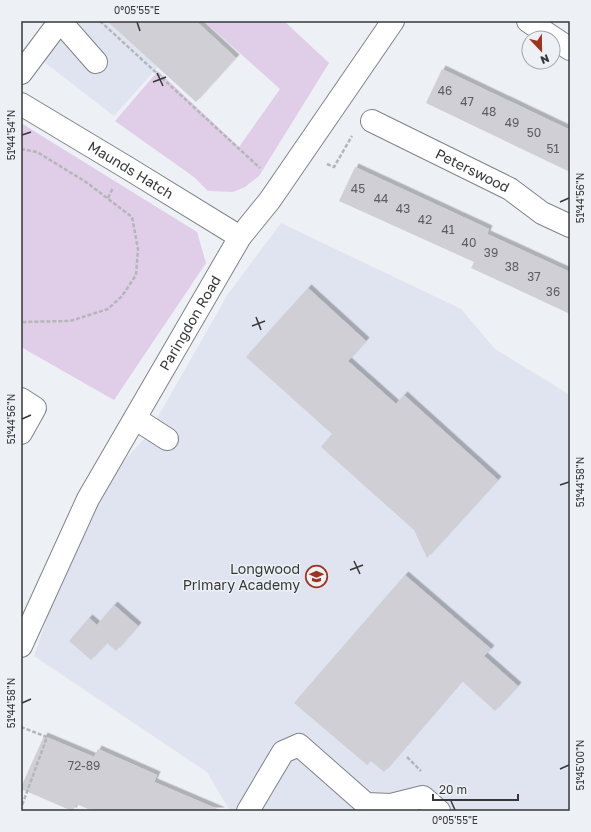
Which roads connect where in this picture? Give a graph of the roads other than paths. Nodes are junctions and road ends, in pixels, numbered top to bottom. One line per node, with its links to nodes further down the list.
1 (60, 21): 5 (street); 6 (street)
2 (393, 21): 10 (street, Paringdon Road)
3 (528, 21): 4 (street)
4 (570, 49)
5 (96, 62)
6 (21, 73)
7 (21, 104): 10 (street, Maunds Hatch)
8 (372, 121): 9 (street, Peterswood)
9 (570, 226)
10 (240, 237): 12 (street, Paringdon Road)
11 (21, 399): 13 (street)
12 (136, 419): 14 (street); 15 (street, Paringdon Road)
13 (21, 433)
14 (167, 439)
15 (21, 646)
16 (248, 811): 17 (street)
17 (439, 811)

